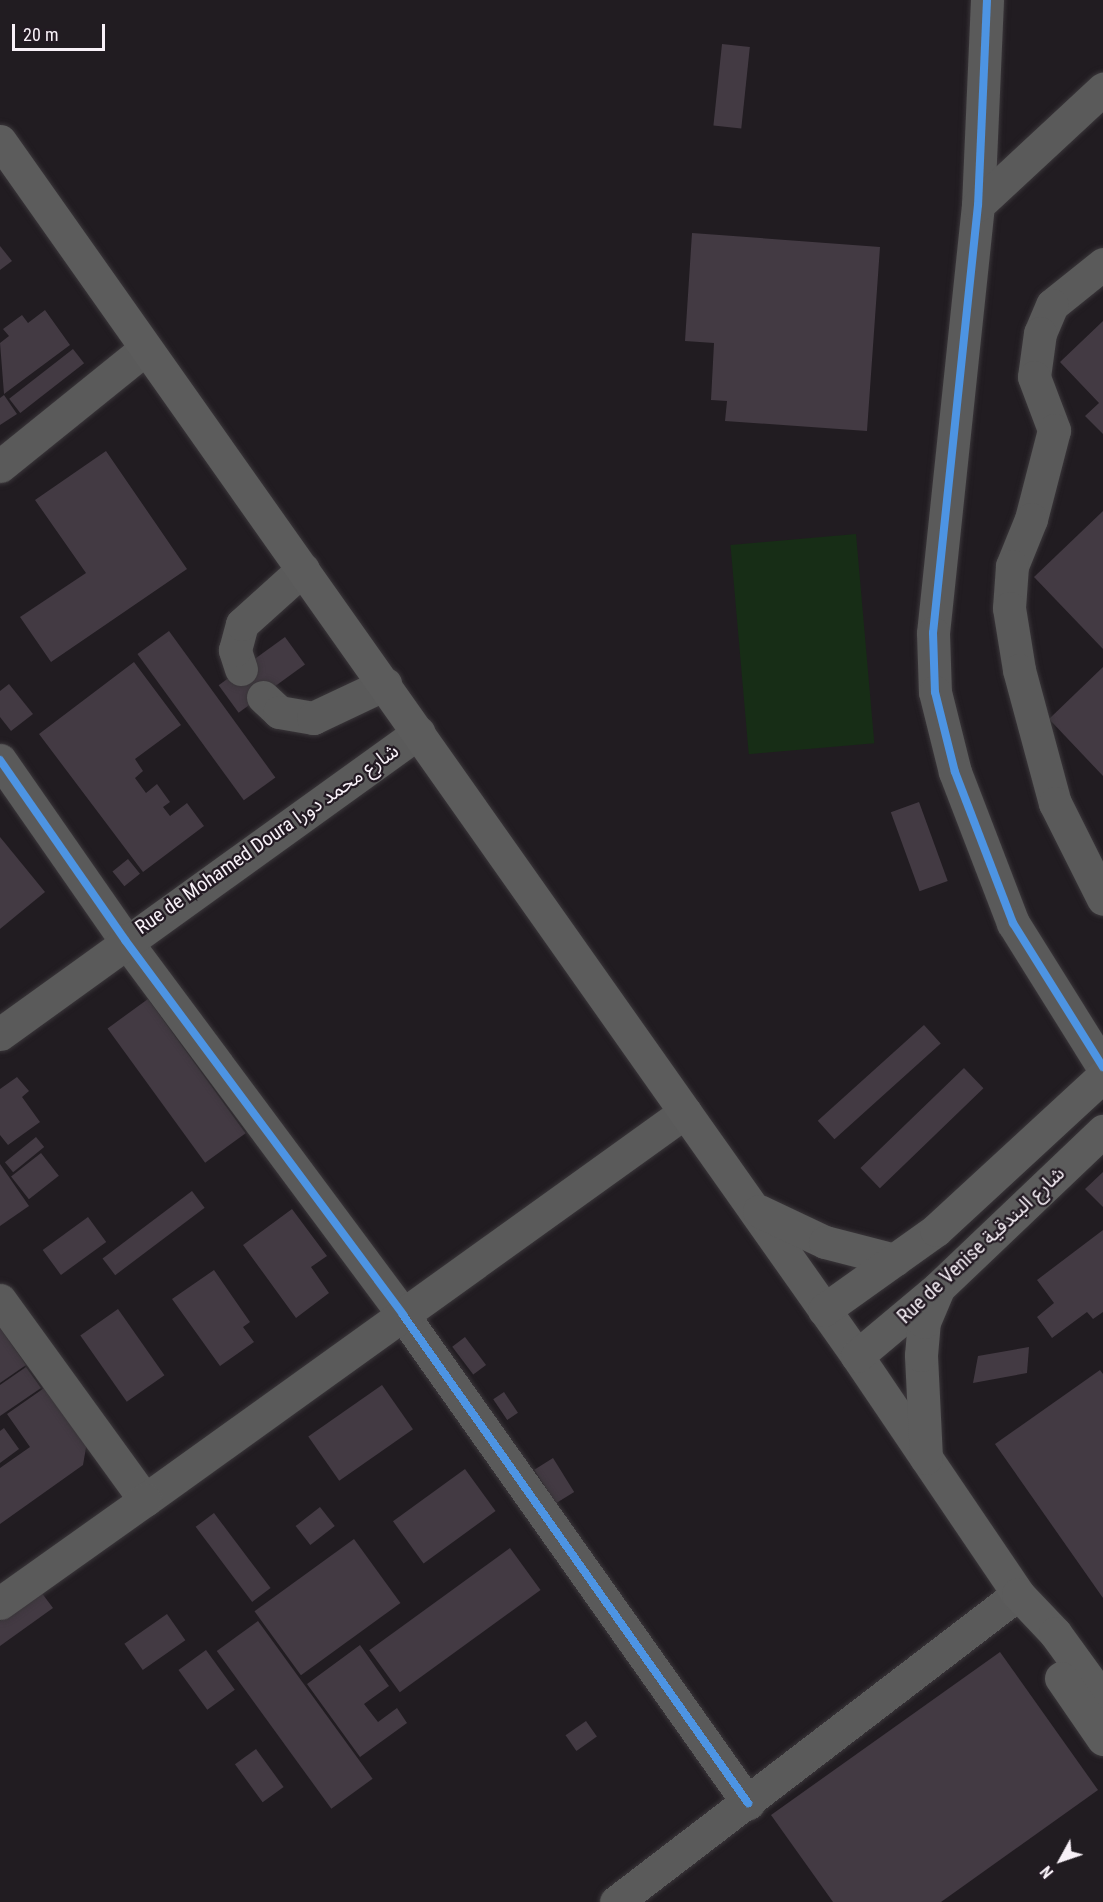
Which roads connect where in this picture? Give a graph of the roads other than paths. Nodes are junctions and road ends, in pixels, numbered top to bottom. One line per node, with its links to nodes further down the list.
1 (987, 0): 4 (street)
2 (1103, 89): 4 (street)
3 (0, 141): 6 (main road)
4 (978, 205): 17 (street)
5 (1103, 264): 14 (street)
6 (145, 349): 7 (street); 8 (main road)
7 (0, 466)
8 (303, 569): 9 (street); 10 (main road)
9 (241, 669)
10 (385, 684): 11 (street); 12 (main road)
11 (263, 697)
12 (419, 732): 15 (street, Rue de Mohamed Doura شارع محمد دورا); 19 (main road)
13 (0, 760): 15 (street)
14 (1103, 899)
15 (125, 940): 16 (street, Rue de Mohamed Doura شارع محمد دورا); 26 (street)
16 (0, 1034)
17 (1103, 1067)
18 (1103, 1076): 22 (main road, Rue de Venise شارع البندقية)
19 (685, 1112): 21 (main road); 26 (street)
20 (1103, 1131): 23 (main road, Rue de Venise شارع البندقية)
21 (752, 1207): 22 (main road); 25 (main road)
22 (895, 1260): 25 (main road, Rue de Venise شارع البندقية)
23 (938, 1288): 27 (main road, Rue de Venise شارع البندقية); 28 (main road)
24 (0, 1300): 29 (street)
25 (824, 1310): 27 (main road)
26 (403, 1315): 29 (street); 34 (street)
27 (856, 1356): 28 (main road)
28 (926, 1458): 30 (main road)
29 (145, 1500): 31 (street)
30 (1020, 1597): 32 (main road); 33 (main road); 34 (street)
31 (0, 1603)
32 (1103, 1699)
33 (1103, 1739)
34 (748, 1803): 35 (street)
35 (636, 1896)

